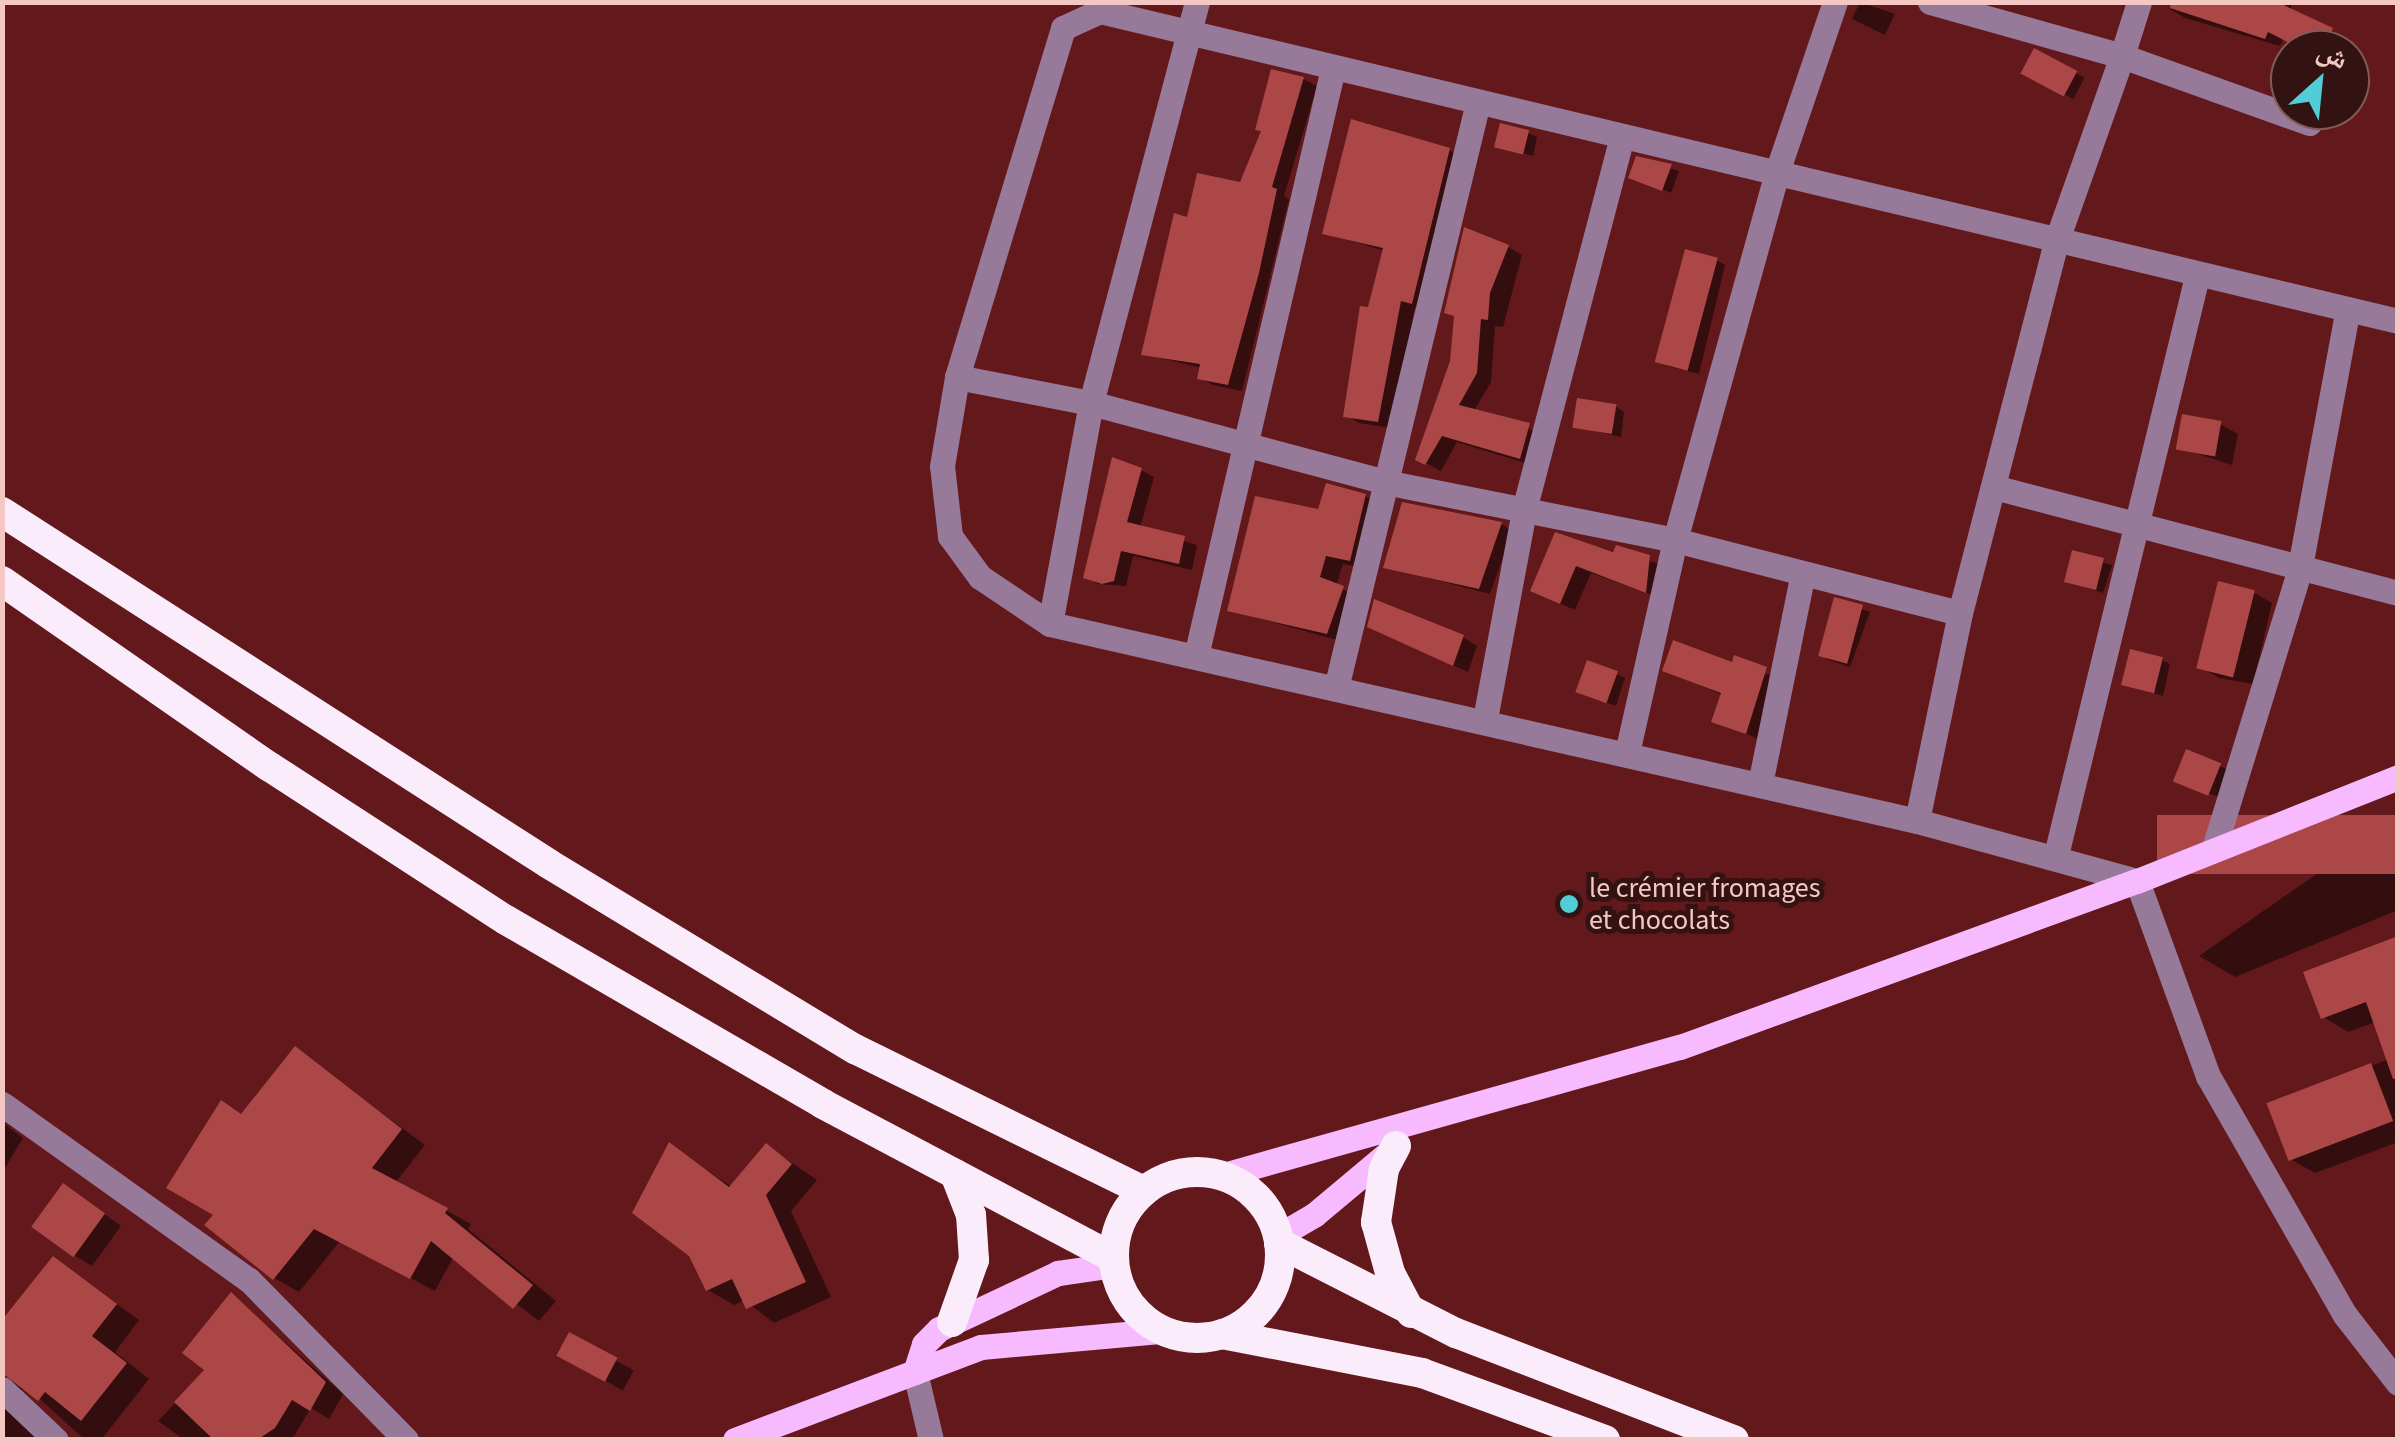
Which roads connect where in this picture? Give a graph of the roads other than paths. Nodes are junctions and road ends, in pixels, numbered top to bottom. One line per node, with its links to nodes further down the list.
1 (1197, 2): 5 (street)
2 (1835, 2): 11 (street)
3 (1930, 2): 6 (street)
4 (2139, 2): 6 (street)
5 (1191, 33): 7 (street); 16 (street); 17 (street)
6 (2122, 56): 9 (street); 12 (street)
7 (1334, 68): 8 (street); 18 (street)
8 (1478, 102): 10 (street); 19 (street)
9 (2270, 109)
10 (1622, 137): 11 (street); 21 (street)
11 (1776, 175): 12 (street); 24 (street)
12 (2056, 242): 13 (street); 20 (street)
13 (2197, 276): 14 (street); 23 (street)
14 (2346, 312): 15 (street); 26 (street)
15 (2398, 322)
16 (957, 377): 17 (street); 30 (street)
17 (1091, 404): 18 (street); 30 (street)
18 (1246, 444): 19 (street); 31 (street)
19 (1390, 483): 21 (street); 32 (street)
20 (1994, 487): 23 (street); 29 (street)
21 (1524, 510): 24 (street); 33 (street)
22 (2, 512): 45 (highway)
23 (2134, 524): 26 (street); 39 (street)
24 (1675, 540): 25 (street); 34 (street)
25 (1803, 572): 29 (street); 36 (street)
26 (2299, 572): 28 (street); 38 (street)
27 (2, 581): 43 (highway)
28 (2398, 594)
29 (1960, 613): 37 (street)
30 (1050, 624): 31 (street)
31 (1196, 656): 32 (street)
32 (1336, 684): 33 (street)
33 (1484, 720): 34 (street)
34 (1626, 753): 36 (street)
35 (2398, 777): 38 (main road)
36 (1760, 784): 37 (street)
37 (1917, 821): 39 (street)
38 (2215, 845): 40 (main road)
39 (2056, 855): 40 (street)
40 (2137, 881): 42 (main road); 53 (street)
41 (2, 1104): 56 (street)
42 (1406, 1136): 44 (main road); 46 (main road); 48 (highway)
43 (955, 1174): 47 (highway); 49 (highway)
44 (1220, 1176): 45 (highway); 46 (highway)
45 (1144, 1191): 47 (highway)
46 (1278, 1240): 48 (highway); 51 (highway)
47 (1114, 1262): 49 (main road); 50 (highway)
48 (1411, 1313): 60 (highway)
49 (952, 1322): 52 (main road)
50 (1162, 1331): 51 (highway); 52 (main road)
51 (1222, 1334): 59 (highway)
52 (915, 1372): 57 (main road); 58 (street)
53 (2398, 1382)
54 (2, 1390): 55 (street)
55 (56, 1440)
56 (406, 1440)
57 (735, 1440)
58 (930, 1440)
59 (1605, 1440)
60 (1734, 1440)

